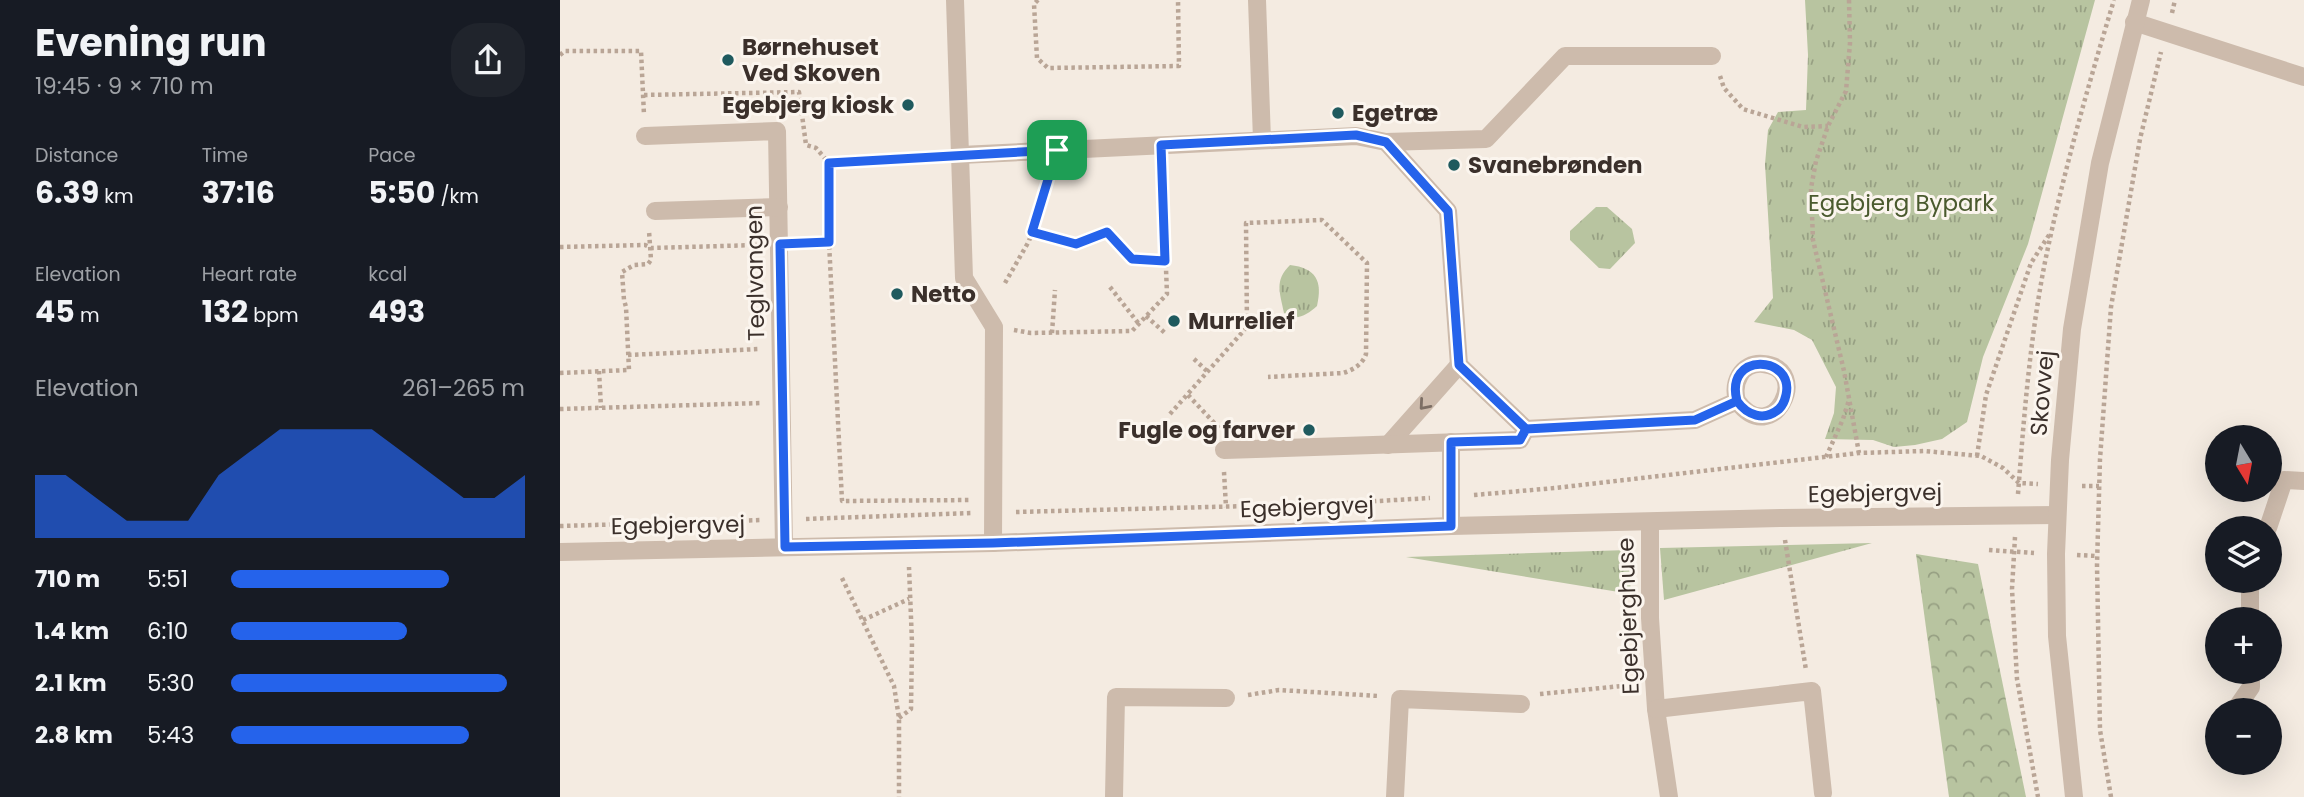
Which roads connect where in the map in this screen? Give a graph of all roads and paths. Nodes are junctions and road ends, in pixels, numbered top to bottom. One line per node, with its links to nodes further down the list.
1 (955, 0): 20 (street)
2 (1038, 0): 3 (path)
3 (1178, 0)
4 (1257, 0): 16 (street)
5 (1849, 0): 14 (path)
6 (2114, 0): 23 (path)
7 (2141, 0): 9 (street, Skovvej)
8 (2175, 0): 10 (path)
9 (2134, 22): 10 (street); 62 (street, Skovvej)
10 (2166, 32): 13 (street); 93 (path)
11 (560, 55): 15 (path)
12 (1712, 56): 14 (path); 17 (street)
13 (2304, 78)
14 (1828, 125): 46 (path)
15 (645, 136): 21 (street, Teglvangen)
16 (1262, 140): 17 (street); 18 (street)
17 (1386, 142): 41 (street)
18 (1161, 145): 19 (street); 29 (path)
19 (1057, 150): 20 (street); 24 (path)
20 (961, 155): 25 (path); 35 (street)
21 (779, 207): 22 (street); 26 (street, Teglvangen)
22 (655, 211): 28 (path)
23 (2053, 228): 57 (path); 57 (path)
24 (1032, 232): 29 (path); 30 (path)
25 (829, 242): 26 (path); 61 (path)
26 (780, 244): 28 (path); 38 (street, Teglvangen)
27 (560, 247): 28 (path)
28 (651, 248): 39 (path)
29 (1165, 261): 33 (path)
30 (1005, 283)
31 (1110, 287): 34 (path)
32 (1055, 290): 36 (path)
33 (1146, 316): 34 (path); 37 (path)
34 (1139, 324): 36 (path)
35 (995, 327): 36 (path); 61 (street)
36 (1052, 333)
37 (1165, 333)
38 (781, 348): 39 (path); 48 (street, Teglvangen)
39 (628, 355): 42 (path)
40 (1194, 359): 43 (path)
41 (1459, 365): 52 (street); 54 (street, one-way to 54)
42 (599, 371): 44 (path); 49 (path)
43 (1208, 372): 45 (path); 51 (path)
44 (560, 373)
45 (1268, 377)
46 (1849, 400): 56 (path); 58 (path)
47 (1737, 401): 52 (street)
48 (782, 402): 49 (path); 65 (street, Teglvangen)
49 (601, 408): 50 (path)
50 (560, 409)
51 (1170, 414)
52 (1526, 429): 53 (street)
53 (1451, 442): 54 (street); 60 (street)
54 (1388, 445): 55 (street)
55 (1224, 450)
56 (1859, 453): 57 (path); 58 (path)
57 (1978, 456)
58 (1826, 457): 60 (path)
59 (2304, 481): 63 (street)
60 (1451, 496): 61 (path); 68 (street)
61 (993, 506): 65 (path); 69 (street)
62 (2057, 515): 64 (street, Egebjergvej); 92 (street, Skovvej)
63 (2272, 516)
64 (1781, 518): 66 (street, Egebjergvej); 80 (path)
65 (783, 520): 67 (path); 71 (street, Teglvangen)
66 (1650, 522): 68 (street, Egebjergvej); 79 (street, Egebjerghuse)
67 (560, 526)
68 (1451, 526): 69 (street, Egebjergvej)
69 (993, 543): 70 (street, Egebjergvej)
70 (909, 545): 71 (street, Egebjergvej); 77 (path)
71 (785, 547): 74 (street, Egebjergvej)
72 (1989, 550): 73 (path)
73 (2015, 551)
74 (560, 552)
75 (2014, 560): 91 (path)
76 (842, 578): 78 (path)
77 (909, 599): 78 (path); 85 (path)
78 (863, 620): 85 (path)
79 (1654, 683): 83 (path); 84 (street, Egebjerghuse)
80 (1812, 691): 84 (street, Egebjerghuse); 86 (street)
81 (1226, 698): 82 (path); 88 (street)
82 (1400, 699): 83 (street); 89 (street)
83 (1521, 705)
84 (1656, 709): 90 (street, Egebjerghuse)
85 (899, 718): 87 (path)
86 (1823, 793)
87 (899, 797)
88 (1114, 797)
89 (1395, 797)
90 (1669, 797)
91 (2038, 797)
92 (2074, 797)
93 (2111, 797)

